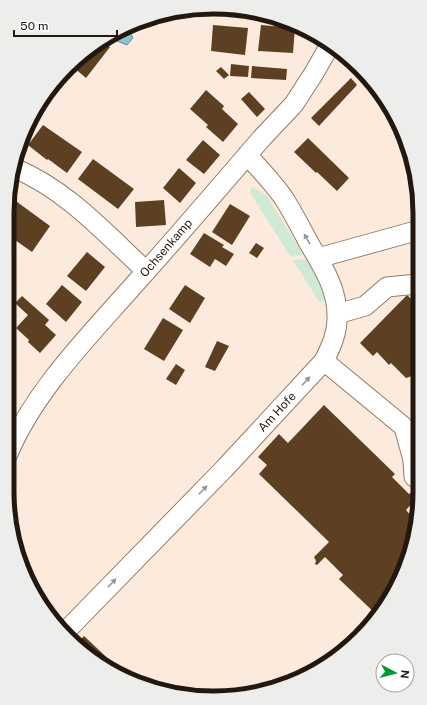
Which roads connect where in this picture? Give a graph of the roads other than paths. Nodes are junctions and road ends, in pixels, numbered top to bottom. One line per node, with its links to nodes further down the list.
1 (327, 50): 2 (street, Ochsenkamp)
2 (247, 155): 5 (street, Am Hofe, one-way to 2); 6 (street, Ochsenkamp)
3 (19, 171): 6 (street)
4 (413, 232): 5 (street)
5 (318, 258): 8 (street, Am Hofe)
6 (146, 272): 10 (street, Ochsenkamp)
7 (413, 284): 8 (street)
8 (337, 314): 9 (street, Am Hofe)
9 (324, 362): 11 (street); 12 (street, Am Hofe, one-way to 9)
10 (14, 441)
11 (413, 460)
12 (68, 628)

